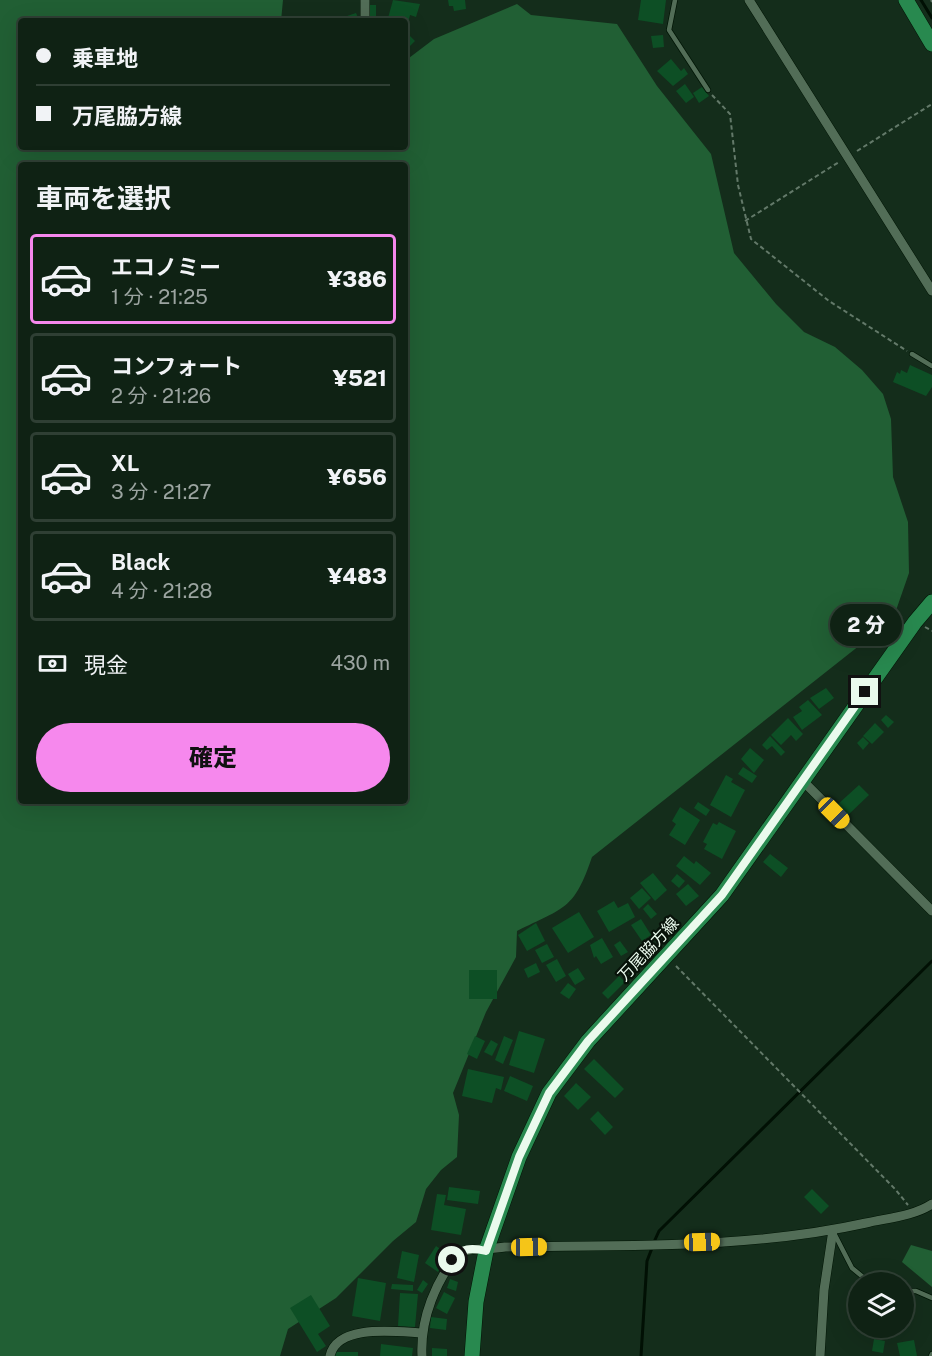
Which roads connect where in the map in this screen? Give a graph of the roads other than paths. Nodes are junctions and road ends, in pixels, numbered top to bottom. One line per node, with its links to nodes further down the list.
1 (365, 0): 5 (street)
2 (675, 0): 7 (lane)
3 (749, 0): 8 (street)
4 (906, 0): 6 (main road)
5 (365, 18)
6 (932, 44)
7 (708, 90)
8 (932, 291)
9 (912, 354): 10 (lane)
10 (932, 366)
11 (932, 602): 12 (main road, 万尾脇方線)
12 (802, 780): 13 (street); 16 (main road, 万尾脇方線)
13 (932, 911)
14 (932, 1204): 15 (street)
15 (832, 1230): 16 (street); 17 (lane); 24 (street)
16 (486, 1251): 20 (street); 23 (main road, 万尾脇方線)
17 (857, 1272)
18 (914, 1291): 19 (lane)
19 (932, 1298)
20 (422, 1333): 21 (street); 22 (street)
21 (330, 1356)
22 (422, 1356)
23 (472, 1356)
24 (820, 1356)

